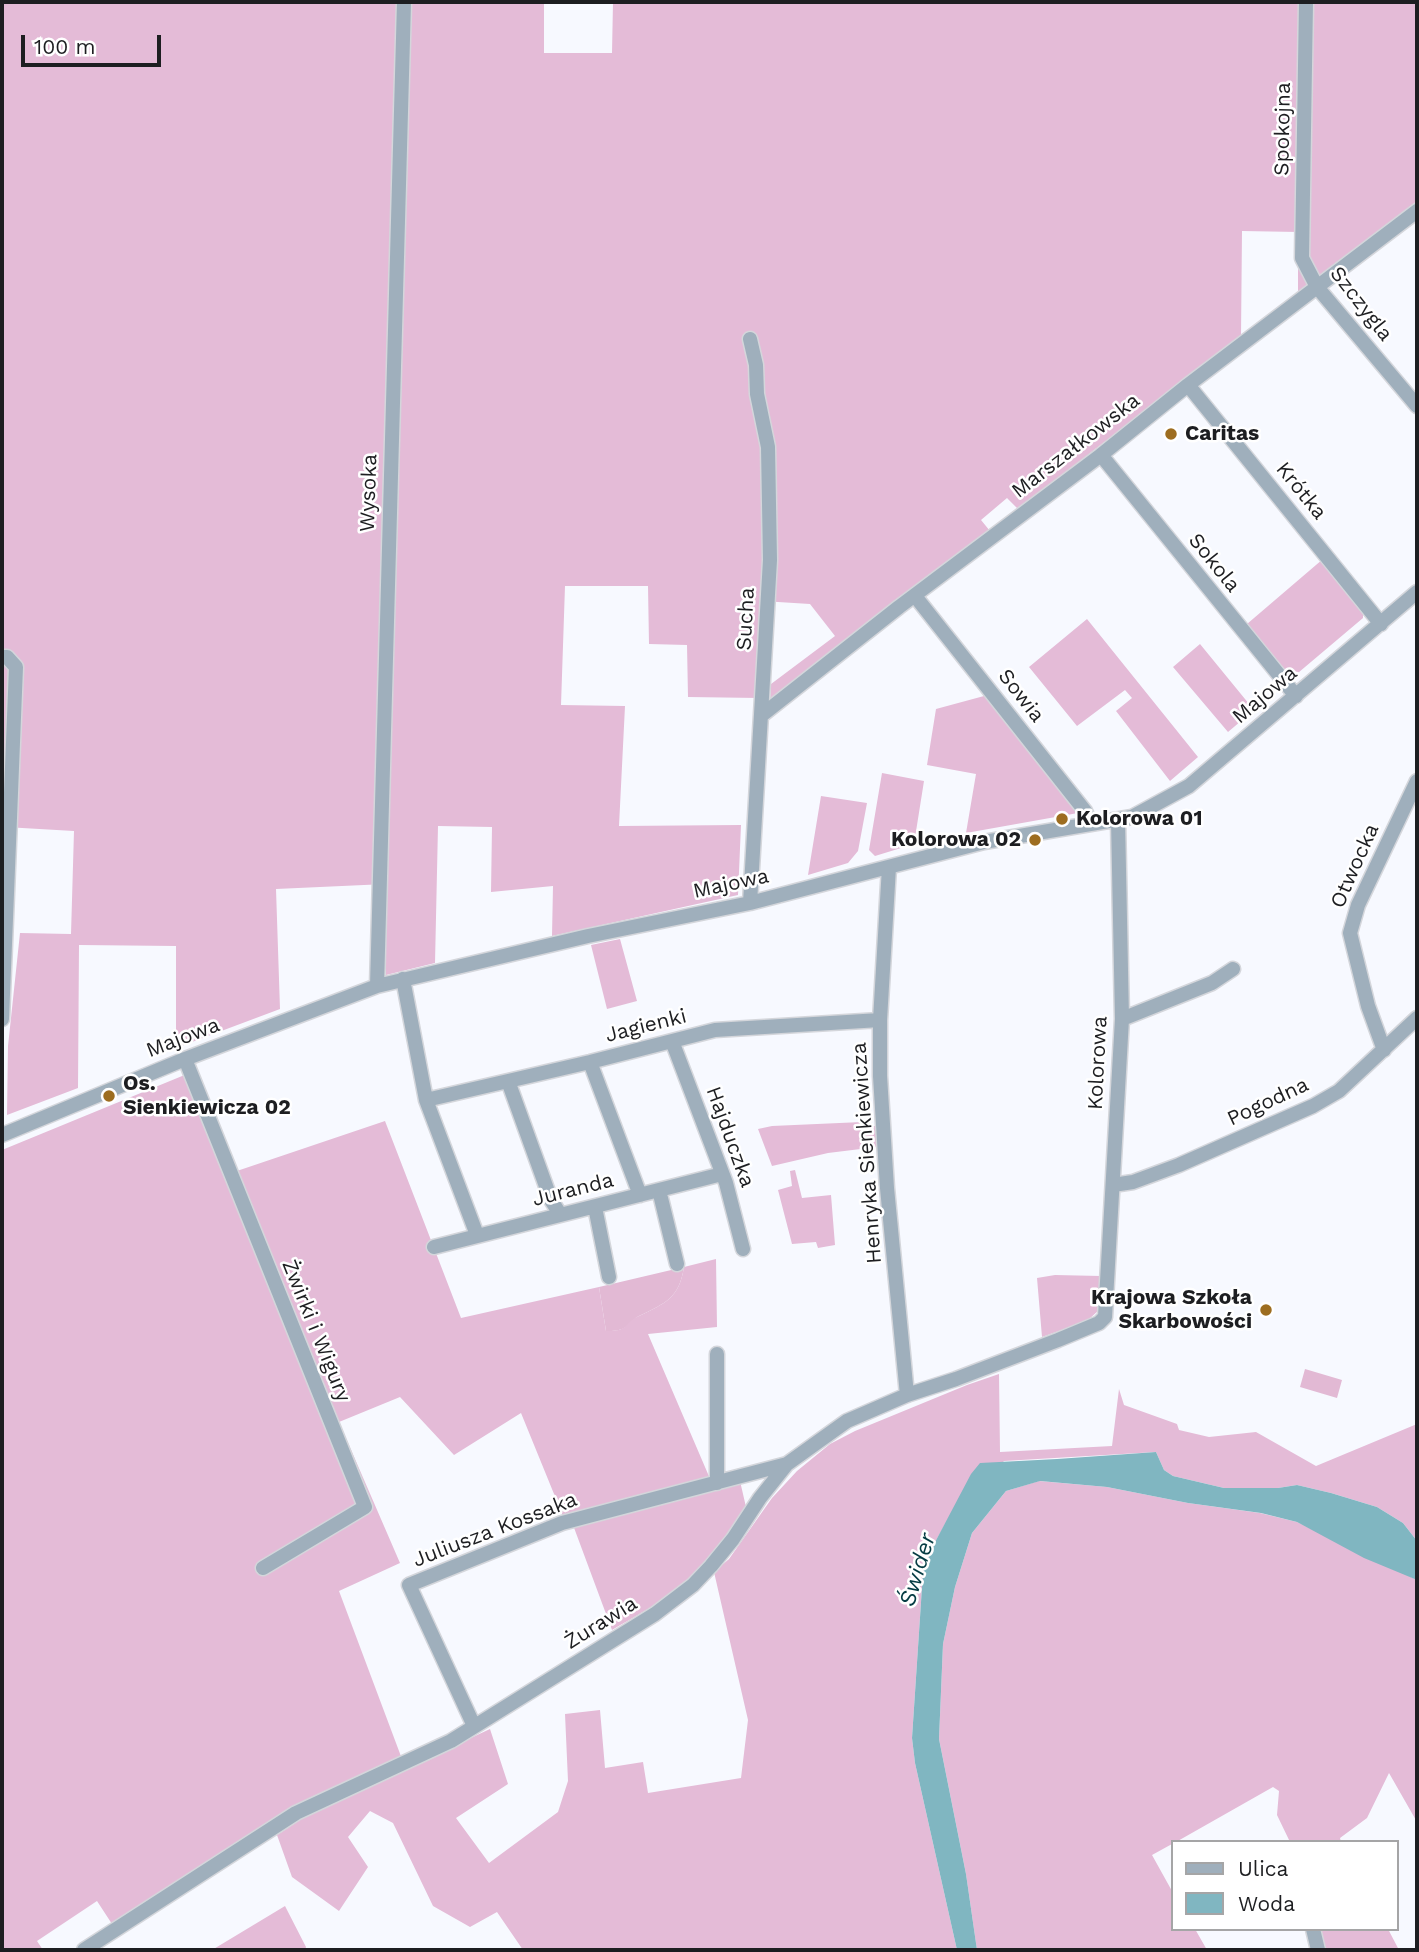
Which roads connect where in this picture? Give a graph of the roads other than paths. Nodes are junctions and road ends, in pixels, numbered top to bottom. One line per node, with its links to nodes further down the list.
1 (404, 2): 24 (street, Wysoka)
2 (1306, 2): 4 (street, Spokojna)
3 (1417, 211): 5 (street, Marszałkowska)
4 (1302, 258): 5 (street, Szczygla)
5 (1317, 287): 7 (street, Marszałkowska); 8 (street, Szczygla)
6 (750, 338): 15 (street, Sucha)
7 (1188, 385): 9 (street, Marszałkowska); 12 (street, Krótka)
8 (1417, 407)
9 (1101, 455): 11 (street, Marszałkowska); 14 (street, Sokola)
10 (1417, 592): 12 (street, Majowa)
11 (915, 596): 15 (street, Marszałkowska); 18 (street, Sowia)
12 (1381, 624): 14 (street, Majowa)
13 (2, 657): 19 (street)
14 (1296, 696): 17 (street, Majowa)
15 (762, 715): 21 (street, Sucha)
16 (1417, 781): 30 (street, Otwocka)
17 (1118, 820): 18 (street, Majowa); 27 (street, Kolorowa)
18 (1091, 824): 20 (street, Majowa)
19 (5, 864): 26 (street)
20 (889, 867): 21 (street, Majowa); 28 (street, Henryka Sienkiewicza)
21 (750, 902): 23 (street, Majowa)
22 (1233, 969): 27 (street)
23 (403, 979): 24 (street, Majowa); 34 (street)
24 (377, 986): 31 (street, Majowa)
25 (1417, 1018): 30 (street, Pogodna)
26 (2, 1019)
27 (1122, 1019): 37 (street, Kolorowa)
28 (880, 1020): 29 (street, Jagienki); 49 (street, Henryka Sienkiewicza)
29 (672, 1041): 32 (street, Jagienki); 36 (street, Hajduczka)
30 (1384, 1050): 37 (street, Pogodna)
31 (185, 1059): 35 (street, Majowa); 54 (street, Żwirki i Wigury)
32 (590, 1062): 33 (street, Jagienki); 39 (street)
33 (508, 1081): 34 (street, Jagienki); 41 (street)
34 (426, 1100): 42 (street)
35 (2, 1135)
36 (722, 1174): 38 (street, Juranda); 44 (street, Hajduczka)
37 (1113, 1185): 47 (street, Kolorowa)
38 (659, 1190): 39 (street, Juranda); 45 (street)
39 (640, 1195): 40 (street, Juranda)
40 (595, 1207): 41 (street, Juranda); 46 (street)
41 (560, 1214): 42 (street, Juranda)
42 (477, 1235): 43 (street, Juranda)
43 (433, 1247)
44 (743, 1249)
45 (677, 1264)
46 (610, 1277)
47 (1107, 1308): 49 (street, Żurawia)
48 (717, 1354): 52 (street)
49 (907, 1395): 50 (street, Żurawia)
50 (787, 1464): 51 (street, Juliusza Kossaka); 53 (street, Żurawia)
51 (747, 1475): 52 (street, Juliusza Kossaka); 53 (street)
52 (717, 1483): 55 (street, Juliusza Kossaka)
53 (760, 1498): 55 (street, Żurawia)
54 (263, 1568)
55 (474, 1726): 57 (street, Żurawia)
56 (1313, 1931): 58 (street)
57 (84, 1950)
58 (1318, 1950)

